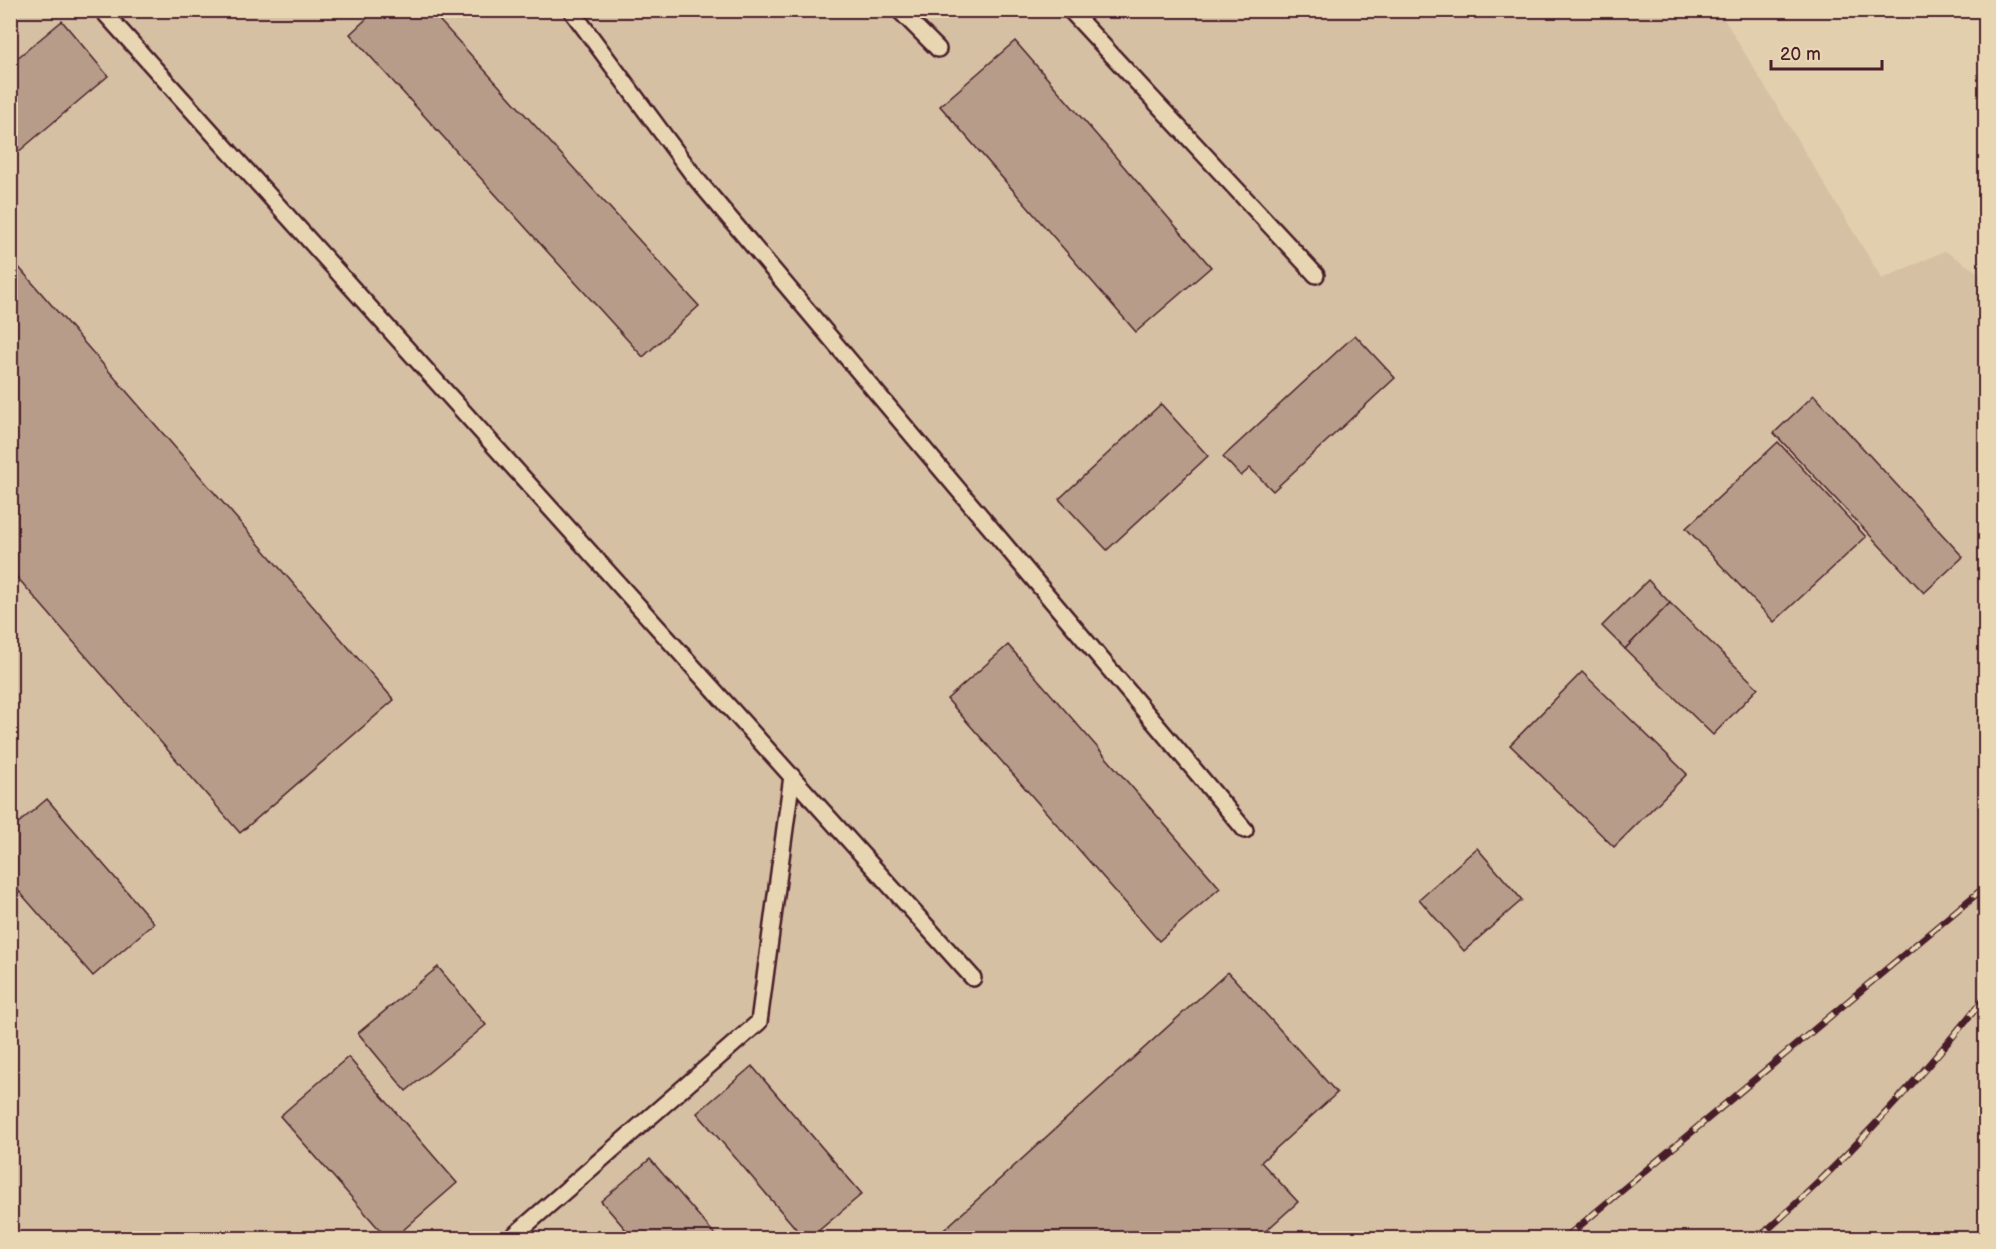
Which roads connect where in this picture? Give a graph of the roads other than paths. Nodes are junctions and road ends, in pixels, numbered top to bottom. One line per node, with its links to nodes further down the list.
1 (102, 10): 7 (lane)
2 (571, 10): 8 (lane)
3 (898, 10): 5 (lane)
4 (1070, 10): 6 (lane)
5 (938, 49)
6 (1316, 275)
7 (792, 776): 9 (lane); 10 (lane)
8 (1245, 830)
9 (973, 978)
10 (511, 1239)

